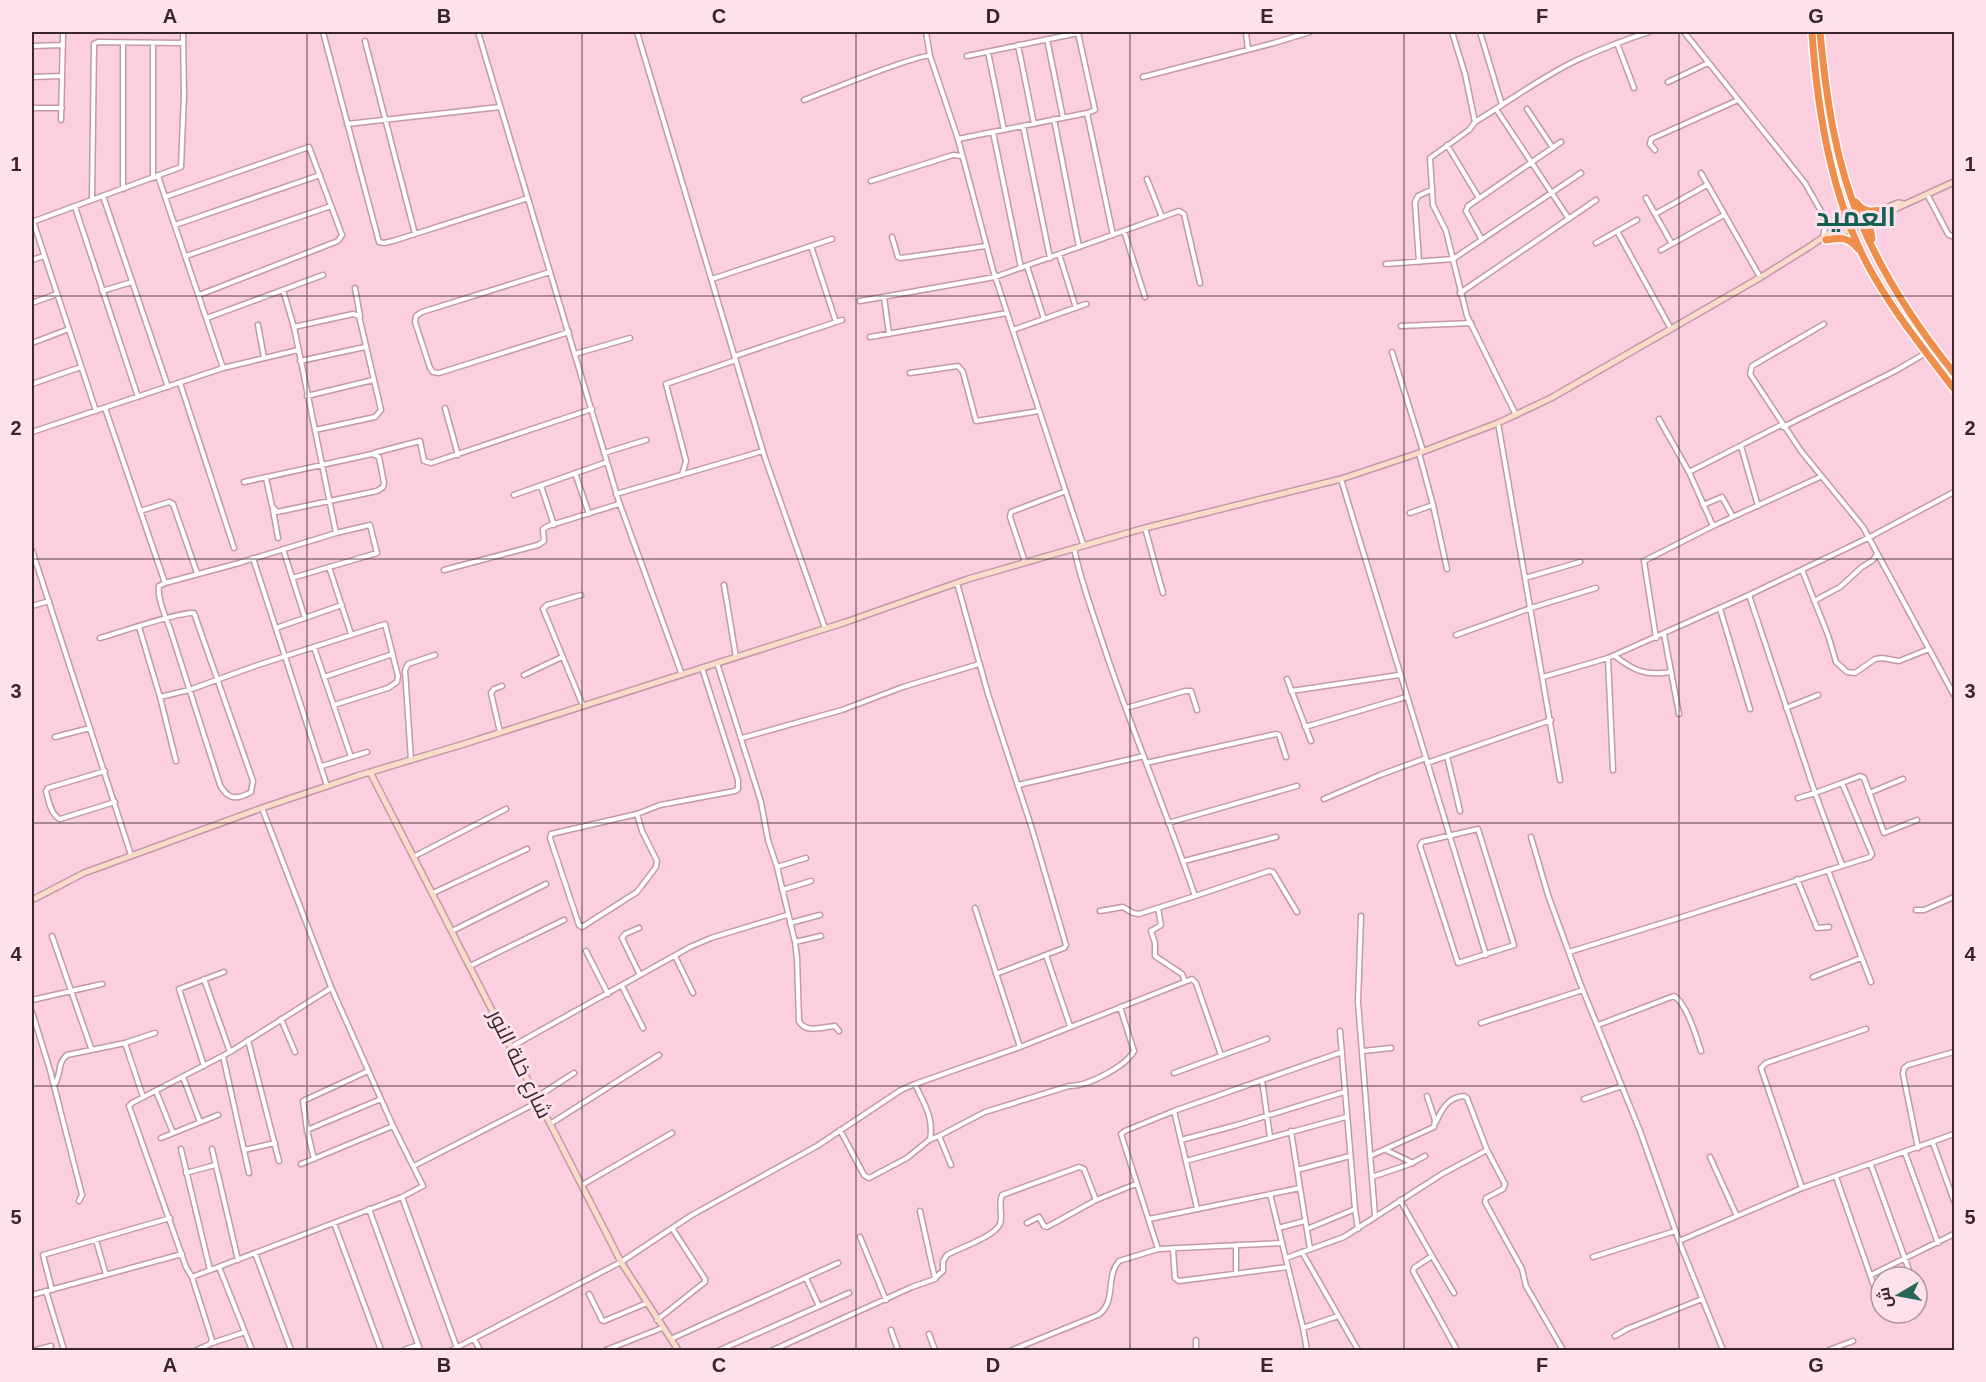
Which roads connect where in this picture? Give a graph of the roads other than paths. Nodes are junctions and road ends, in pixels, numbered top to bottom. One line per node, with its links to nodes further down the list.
1 (183, 32): 19 (street)
2 (323, 32): 48 (street)
3 (478, 32): 37 (street)
4 (637, 32): 127 (street)
5 (926, 32): 26 (street)
6 (1245, 32): 24 (street)
7 (1310, 32): 24 (street)
8 (1452, 32): 47 (street)
9 (1480, 32): 36 (street)
10 (1649, 32): 20 (street)
11 (1684, 32): 28 (street)
12 (1812, 32): 81 (highway)
13 (1821, 32): 74 (highway)
14 (63, 35): 21 (street)
15 (1047, 39): 22 (street); 42 (street); 43 (street)
16 (365, 41): 46 (street)
17 (123, 43): 18 (street); 69 (street); 79 (street)
18 (153, 43): 19 (street); 64 (street)
19 (183, 43): 63 (street)
20 (1617, 43): 33 (street); 36 (street)
21 (63, 45): 23 (street); 29 (street)
22 (1018, 45): 25 (street); 49 (street)
23 (32, 46)
24 (1248, 50): 31 (street)
25 (988, 52): 27 (street); 51 (street)
26 (930, 56): 34 (street); 53 (street)
27 (967, 56)
28 (1708, 63): 32 (street); 35 (street)
29 (62, 76): 30 (street); 39 (street)
30 (32, 77)
31 (1143, 77)
32 (1668, 82)
33 (1634, 88)
34 (804, 100)
35 (1738, 100): 57 (street); 87 (street)
36 (1502, 105): 40 (street)
37 (500, 107): 46 (street); 76 (street)
38 (32, 108): 39 (street)
39 (62, 108): 45 (street)
40 (1496, 109): 47 (street); 59 (street)
41 (1527, 109): 56 (street)
42 (1087, 113): 43 (street); 99 (street)
43 (1063, 118): 44 (street)
44 (1054, 119): 49 (street); 109 (street)
45 (61, 120)
46 (385, 120): 48 (street); 98 (street)
47 (1475, 122): 55 (street)
48 (347, 124): 98 (street)
49 (1034, 124): 50 (street)
50 (1023, 126): 51 (street); 115 (street)
51 (1004, 130): 52 (street)
52 (993, 132): 53 (street); 122 (street)
53 (958, 139): 58 (street)
54 (1561, 142): 56 (street)
55 (1447, 145): 70 (street); 77 (street)
56 (1553, 148): 59 (street)
57 (1655, 150)
58 (963, 156): 66 (street); 108 (street)
59 (1532, 163): 71 (street); 77 (street)
60 (1581, 173): 71 (street)
61 (1701, 173): 68 (street)
62 (320, 175): 75 (street); 82 (street); 93 (street)
63 (158, 176): 64 (street); 75 (street)
64 (153, 178): 69 (street)
65 (1147, 179): 88 (street)
66 (871, 181)
67 (1954, 182): 72 (main road)
68 (1707, 185): 85 (street); 86 (street)
69 (123, 189): 73 (street)
70 (1431, 190): 116 (street); 119 (street)
71 (1552, 193): 89 (street); 104 (street)
72 (1927, 193): 84 (main road); 100 (street)
73 (103, 196): 79 (street); 128 (street)
74 (1851, 196): 84 (highway); 92 (highway)
75 (165, 197): 93 (street)
76 (528, 198): 98 (street); 123 (street)
77 (1479, 198): 104 (street)
78 (1646, 198): 85 (street)
79 (92, 199): 83 (street)
80 (1596, 200): 89 (street)
81 (1843, 203): 94 (highway); 95 (highway)
82 (331, 206): 114 (street); 135 (street)
83 (75, 207): 91 (street); 132 (street)
84 (1882, 212): 92 (main road); 111 (highway)
85 (1655, 214): 106 (street)
86 (1724, 215): 106 (street); 125 (street)
87 (1824, 216): 95 (street); 103 (street)
88 (1162, 217): 96 (street); 129 (street)
89 (1569, 219): 133 (street)
90 (1637, 220): 97 (street)
91 (32, 221): 113 (street)
92 (1860, 221): 94 (main road); 111 (highway)
93 (175, 225): 114 (street)
94 (1851, 225): 95 (main road); 103 (main road); 118 (highway)
95 (1834, 229): 103 (main road)
96 (1124, 231): 99 (street); 137 (street)
97 (1617, 231): 105 (street); 154 (street)
98 (415, 234)
99 (1113, 235): 109 (street)
100 (1954, 236)
101 (892, 237): 108 (street)
102 (832, 239): 107 (street)
103 (1824, 239): 118 (highway); 125 (main road)
104 (1482, 240): 116 (street)
105 (1596, 243)
106 (1672, 244): 110 (street)
107 (811, 246): 127 (street); 147 (street)
108 (986, 246): 126 (street)
109 (1079, 247): 112 (street)
110 (1661, 250)
111 (1875, 253): 169 (highway)
112 (1059, 254): 115 (street); 141 (street)
113 (44, 256): 117 (street); 134 (street)
114 (186, 256): 135 (street)
115 (1050, 258): 121 (street)
116 (1452, 259): 119 (street); 133 (street)
117 (32, 260)
118 (1865, 260): 164 (highway)
119 (1419, 262): 120 (street)
120 (1386, 264)
121 (1027, 266): 122 (street); 145 (street)
122 (1021, 268): 126 (street)
123 (550, 272): 156 (street); 156 (street)
124 (323, 275): 131 (street)
125 (1760, 277): 154 (main road)
126 (995, 278): 136 (street); 142 (street)
127 (712, 279): 167 (street)
128 (132, 282): 132 (street); 177 (street)
129 (1200, 283)
130 (355, 288): 144 (street)
131 (283, 290): 143 (street); 152 (street)
132 (102, 291): 180 (street)
133 (1460, 293): 148 (street)
134 (57, 294): 139 (street); 153 (street)
135 (199, 295): 143 (street)
136 (884, 297): 138 (street); 157 (street)
137 (1145, 297)
138 (860, 301)
139 (32, 303)
140 (1086, 304): 141 (street)
141 (1076, 308): 145 (street)
142 (1007, 313): 155 (street); 157 (street)
143 (207, 318): 171 (street)
144 (361, 319): 152 (street); 161 (street)
145 (1044, 319): 155 (street)
146 (842, 320): 147 (street)
147 (836, 322): 167 (street)
148 (1471, 323): 151 (street); 186 (street)
149 (1824, 324): 189 (street)
150 (258, 325): 166 (street)
151 (1401, 326)
152 (294, 327): 162 (street)
153 (69, 329): 160 (street); 170 (street)
154 (1671, 329): 186 (main road)
155 (1012, 330): 185 (street)
156 (569, 332): 165 (street)
157 (889, 334): 158 (street)
158 (870, 337)
159 (630, 338): 165 (street)
160 (32, 343)
161 (365, 347): 168 (street); 174 (street)
162 (298, 351): 166 (street); 168 (street)
163 (1392, 352): 195 (street)
164 (1926, 352): 178 (highway); 189 (street)
165 (575, 354): 183 (street)
166 (264, 358): 171 (street)
167 (735, 358): 194 (street); 203 (street)
168 (300, 361): 179 (street)
169 (1951, 363): 173 (highway)
170 (81, 367): 176 (street); 184 (street)
171 (223, 368): 175 (street)
172 (910, 373): 185 (street)
173 (1954, 373)
174 (373, 381): 179 (street); 190 (street)
175 (180, 383): 177 (street); 230 (street)
176 (32, 384)
177 (168, 387): 180 (street)
178 (1954, 387)
179 (307, 396): 190 (street)
180 (138, 397): 181 (street)
181 (105, 408): 184 (street); 219 (street)
182 (445, 408): 198 (street)
183 (592, 410): 196 (street); 198 (street)
184 (96, 411): 191 (street)
185 (1039, 411): 209 (street)
186 (1516, 415): 188 (main road)
187 (1659, 419): 201 (street)
188 (1498, 423): 195 (main road); 246 (street)
189 (1782, 426): 193 (street); 204 (street)
190 (315, 430): 200 (street)
191 (32, 432)
192 (646, 440): 196 (street)
193 (1741, 446): 201 (street); 218 (street)
194 (763, 452): 203 (street); 264 (street)
195 (1421, 452): 206 (main road); 215 (street)
196 (604, 453): 199 (street)
197 (369, 455): 198 (street); 200 (street); 213 (street)
198 (458, 455)
199 (607, 462): 202 (street); 211 (street)
200 (322, 465): 205 (street); 213 (street)
201 (1689, 472): 216 (street)
202 (575, 473): 208 (street); 221 (street)
203 (682, 476): 211 (street)
204 (1820, 477): 218 (street); 228 (street)
205 (266, 478): 207 (street); 217 (street)
206 (1341, 479): 225 (main road); 285 (street)
207 (244, 482)
208 (541, 485): 212 (street); 223 (street)
209 (1066, 491): 229 (street); 236 (street)
210 (1954, 492): 228 (street)
211 (616, 494): 214 (street)
212 (514, 495)
213 (330, 501): 217 (street); 226 (street)
214 (620, 504): 221 (street); 284 (street)
215 (1433, 505): 220 (street); 239 (street)
216 (1703, 505): 222 (street); 224 (street)
217 (272, 506): 227 (street)
218 (1758, 506): 222 (street)
219 (140, 511): 244 (street); 247 (street)
220 (1410, 513)
221 (589, 514): 223 (street)
222 (1733, 517): 224 (street)
223 (554, 525): 240 (street)
224 (1713, 526): 269 (street)
225 (1145, 528): 229 (main road); 251 (street)
226 (336, 532): 232 (street); 238 (street)
227 (278, 538)
228 (1868, 538): 234 (street); 241 (street)
229 (1083, 544): 231 (main road)
230 (234, 548)
231 (1074, 548): 236 (main road); 299 (street)
232 (283, 549): 235 (street); 245 (street)
233 (32, 552): 242 (street)
234 (1877, 554): 255 (street); 271 (street)
235 (253, 558): 244 (street); 263 (street)
236 (1025, 562): 248 (main road)
237 (1580, 562): 246 (street)
238 (330, 567): 245 (street); 256 (street)
239 (1447, 569)
240 (444, 570)
241 (1802, 570): 252 (street); 255 (street)
242 (39, 571): 243 (street); 254 (street)
243 (32, 573)
244 (197, 573): 247 (street)
245 (292, 578): 260 (street)
246 (1526, 578): 258 (street)
247 (165, 582): 261 (street)
248 (957, 583): 264 (main road); 280 (street)
249 (724, 585): 277 (street)
250 (1596, 588): 258 (street)
251 (1163, 593)
252 (1749, 595): 259 (street); 300 (street)
253 (580, 596): 276 (street)
254 (49, 601): 257 (street); 306 (street)
255 (1814, 601): 271 (street)
256 (342, 605): 260 (street); 265 (street)
257 (32, 606)
258 (1531, 609): 267 (street); 287 (street)
259 (1720, 609): 266 (street); 301 (street)
260 (305, 618): 263 (street)
261 (167, 619): 262 (street); 289 (street); 291 (street)
262 (139, 627): 268 (street); 295 (street)
263 (276, 628): 275 (street)
264 (825, 628): 277 (main road)
265 (351, 634): 270 (street); 272 (street)
266 (1664, 634): 269 (street); 282 (street)
267 (1456, 635)
268 (100, 638)
269 (1656, 638): 274 (street)
270 (314, 647): 275 (street); 286 (street)
271 (1929, 649): 294 (street)
272 (393, 654): 286 (street); 297 (street)
273 (435, 655): 316 (street)
274 (1614, 656): 278 (street); 282 (street)
275 (286, 657): 289 (street); 320 (street)
276 (562, 657): 283 (street); 298 (street)
277 (736, 657): 279 (main road)
278 (1608, 658): 287 (street); 321 (street)
279 (717, 663): 281 (main road); 309 (street)
280 (979, 663): 309 (street); 327 (street)
281 (702, 668): 284 (main road); 338 (street)
282 (1671, 672): 303 (street)
283 (524, 675)
284 (682, 675): 298 (main road)
285 (1400, 675): 292 (street); 296 (street)
286 (324, 677): 297 (street)
287 (1543, 677): 304 (street)
288 (1287, 679): 292 (street)
289 (218, 680): 291 (street); 291 (street)
290 (502, 686): 307 (street)
291 (189, 690): 295 (street)
292 (1291, 692): 305 (street)
293 (1818, 695): 300 (street)
294 (1954, 695)
295 (160, 697): 318 (street)
296 (1406, 697): 305 (street); 317 (street)
297 (334, 705): 314 (street)
298 (583, 706): 307 (main road)
299 (1125, 708): 302 (street); 312 (street)
300 (1786, 708): 330 (street)
301 (1750, 709)
302 (1197, 710)
303 (1679, 714)
304 (1551, 720): 313 (street); 325 (street)
305 (1305, 727): 310 (street)
306 (90, 728): 308 (street); 322 (street)
307 (500, 732): 316 (main road)
308 (55, 737)
309 (742, 738): 350 (street)
310 (1311, 741)
311 (367, 752): 314 (street)
312 (1144, 756): 319 (street); 327 (street)
313 (1447, 756): 317 (street); 337 (street)
314 (351, 757): 320 (street)
315 (1286, 757): 319 (street)
316 (411, 760): 323 (main road)
317 (1426, 760): 333 (street); 342 (street)
318 (176, 761)
319 (1146, 763): 340 (street)
320 (322, 766): 329 (street)
321 (1613, 770)
322 (105, 771): 334 (street); 334 (street)
323 (370, 772): 329 (main road); 346 (main road, شارع خلة النور)
324 (1903, 779): 331 (street)
325 (1560, 780)
326 (1842, 783): 330 (street); 331 (street); 349 (street)
327 (1018, 785): 378 (street)
328 (1297, 786): 340 (street)
329 (327, 787): 335 (main road)
330 (1815, 793): 332 (street); 349 (street)
331 (1869, 793): 339 (street)
332 (1798, 798)
333 (1324, 799)
334 (115, 801): 345 (street)
335 (262, 808): 345 (main road); 392 (street)
336 (506, 809): 346 (street)
337 (1460, 811)
338 (638, 814): 338 (street)
339 (1917, 820)
340 (1168, 823): 348 (street)
341 (1276, 837): 348 (street)
342 (1449, 837): 379 (street); 379 (street); 379 (street)
343 (1531, 837): 377 (street)
344 (527, 849): 356 (street)
345 (131, 855): 359 (main road)
346 (414, 856): 356 (main road, شارع خلة النور)
347 (806, 858): 350 (street)
348 (1184, 861): 357 (street)
349 (1842, 865): 351 (street)
350 (777, 867): 355 (street)
351 (1828, 870): 352 (street); 381 (street)
352 (1797, 879): 370 (street); 377 (street)
353 (811, 881): 355 (street)
354 (546, 884): 372 (street)
355 (782, 890): 365 (street)
356 (433, 893): 372 (main road, شارع خلة النور)
357 (1195, 896): 361 (street); 364 (street)
358 (1954, 897): 362 (street)
359 (32, 900)
360 (975, 908): 384 (street)
361 (1158, 908): 363 (street); 388 (street)
362 (1916, 910)
363 (1100, 911)
364 (1297, 912)
365 (787, 915): 369 (street); 380 (street)
366 (820, 915): 369 (street)
367 (1361, 916): 416 (street)
368 (564, 920): 382 (street)
369 (790, 923): 375 (street)
370 (1829, 927)
371 (639, 928): 385 (street)
372 (452, 931): 382 (main road, شارع خلة النور)
373 (52, 936): 393 (street)
374 (820, 936): 375 (street)
375 (795, 942): 406 (street)
376 (586, 951): 396 (street)
377 (1569, 952): 394 (street)
378 (1046, 955): 384 (street); 403 (street)
379 (1486, 955)
380 (675, 956): 385 (street); 395 (street)
381 (1861, 958): 386 (street); 389 (street)
382 (470, 966): 412 (main road, شارع خلة النور)
383 (224, 972): 387 (street)
384 (996, 974): 413 (street)
385 (640, 975): 391 (street)
386 (1813, 977)
387 (204, 980): 418 (street); 425 (street)
388 (1185, 981): 398 (street); 423 (street)
389 (1871, 982)
390 (102, 984): 393 (street)
391 (622, 986): 396 (street); 404 (street)
392 (331, 987): 400 (street); 426 (street)
393 (70, 990): 397 (street); 414 (street)
394 (1583, 990): 401 (street); 402 (street)
395 (693, 993)
396 (608, 994): 412 (street)
397 (32, 1000)
398 (1120, 1006): 403 (street); 455 (street)
399 (32, 1012): 432 (street)
400 (281, 1019): 410 (street); 419 (street)
401 (1481, 1023)
402 (1598, 1025): 417 (street); 433 (street)
403 (1070, 1026): 413 (street)
404 (643, 1028)
405 (1866, 1029): 492 (street)
406 (839, 1031)
407 (1340, 1031): 420 (street)
408 (155, 1033): 411 (street)
409 (1267, 1039): 423 (street)
410 (248, 1040): 418 (street); 460 (street)
411 (125, 1043): 414 (street); 437 (street)
412 (511, 1047): 440 (main road, شارع خلة النور)
413 (1020, 1047): 431 (street)
414 (90, 1048): 432 (street)
415 (1391, 1048): 416 (street)
416 (1363, 1051): 470 (street)
417 (1701, 1051)
418 (230, 1052): 424 (street)
419 (296, 1052)
420 (1342, 1052): 430 (street); 435 (street)
421 (1954, 1052): 462 (street)
422 (659, 1055): 447 (street)
423 (1221, 1055): 428 (street)
424 (223, 1056): 425 (street); 465 (street)
425 (204, 1066): 429 (street)
426 (368, 1071): 438 (street); 449 (street)
427 (574, 1073): 440 (street)
428 (1174, 1073)
429 (183, 1077): 434 (street); 445 (street)
430 (1262, 1080): 441 (street); 442 (street)
431 (915, 1084): 450 (street); 458 (street)
432 (54, 1085): 497 (street)
433 (1622, 1086): 439 (street); 514 (street)
434 (156, 1090): 437 (street); 452 (street)
435 (1344, 1092): 442 (street); 444 (street)
436 (1427, 1096): 446 (street)
437 (143, 1097): 505 (street)
438 (381, 1099): 448 (street); 449 (street)
439 (1584, 1099)
440 (537, 1100): 447 (main road, شارع خلة النور); 481 (street)
441 (1174, 1111): 459 (street); 489 (street)
442 (1266, 1114): 456 (street); 459 (street)
443 (218, 1115): 445 (street)
444 (1346, 1117): 451 (street); 469 (street)
445 (200, 1122): 452 (street)
446 (1436, 1122): 466 (street); 467 (street)
447 (549, 1124): 490 (main road, شارع خلة النور)
448 (393, 1126): 473 (street); 481 (street)
449 (307, 1130): 473 (street)
450 (840, 1130): 458 (street); 510 (street)
451 (1291, 1131): 456 (street); 482 (street)
452 (173, 1132): 457 (street)
453 (672, 1133): 490 (street)
454 (1954, 1134): 461 (street)
455 (939, 1136): 458 (street); 479 (street)
456 (1270, 1137): 475 (street)
457 (161, 1138)
458 (929, 1140)
459 (1181, 1140): 475 (street)
460 (275, 1143): 465 (street); 474 (street)
461 (1933, 1143): 462 (street); 488 (street)
462 (1918, 1148): 468 (street)
463 (181, 1149): 483 (street)
464 (212, 1149): 478 (street)
465 (244, 1150): 484 (street)
466 (1386, 1150): 470 (street); 476 (street)
467 (1487, 1150): 496 (street); 593 (street)
468 (1905, 1153): 480 (street); 520 (street)
469 (1350, 1156): 482 (street); 501 (street)
470 (1370, 1156): 485 (street)
471 (1425, 1156): 476 (street)
472 (1710, 1157): 503 (street)
473 (314, 1159): 477 (street)
474 (279, 1161)
475 (1186, 1161): 499 (street)
476 (1413, 1163): 485 (street)
477 (301, 1164)
478 (215, 1165): 483 (street); 531 (street)
479 (951, 1165)
480 (1871, 1165): 486 (street); 532 (street)
481 (414, 1166): 494 (street)
482 (1297, 1170): 491 (street)
483 (186, 1173): 539 (street)
484 (249, 1173)
485 (1372, 1177): 504 (street)
486 (1836, 1177): 492 (street); 540 (street)
487 (1954, 1181): 488 (street)
488 (1948, 1183): 498 (street)
489 (1136, 1184): 495 (street); 506 (street)
490 (581, 1186): 533 (main road, شارع خلة النور)
491 (1300, 1188): 493 (street); 507 (street)
492 (1803, 1188): 503 (street)
493 (1270, 1194): 499 (street); 511 (street)
494 (402, 1197): 500 (street); 570 (street)
495 (1096, 1200): 509 (street); 545 (street)
496 (1400, 1200): 504 (street); 528 (street)
497 (79, 1201)
498 (1954, 1202)
499 (1197, 1208): 506 (street)
500 (369, 1209): 508 (street); 568 (street)
501 (1355, 1209): 512 (street); 513 (street)
502 (920, 1211): 545 (street)
503 (1737, 1214): 518 (street)
504 (1375, 1216): 513 (street)
505 (170, 1218): 517 (street); 527 (street)
506 (1149, 1219): 522 (street)
507 (1305, 1221): 511 (street); 512 (street)
508 (334, 1223): 526 (street); 577 (street)
509 (1028, 1223)
510 (672, 1228): 533 (street); 556 (street)
511 (1278, 1228): 519 (street)
512 (1307, 1229): 524 (street)
513 (1358, 1229): 524 (street)
514 (1675, 1231): 518 (street); 529 (street)
515 (1954, 1234): 520 (street)
516 (860, 1237): 552 (street)
517 (96, 1240): 542 (street); 546 (street)
518 (1678, 1240): 551 (street)
519 (1281, 1243): 521 (street); 530 (street)
520 (1938, 1243): 532 (street)
521 (1236, 1245): 523 (street); 541 (street)
522 (1158, 1249): 523 (street); 571 (street)
523 (1173, 1249): 541 (street)
524 (1310, 1249): 525 (street)
525 (1302, 1252): 530 (street); 555 (street)
526 (255, 1253): 531 (street); 576 (street)
527 (182, 1254): 542 (street); 543 (street)
528 (1432, 1256): 548 (street); 592 (street)
529 (1593, 1257)
530 (1286, 1258): 538 (street)
531 (238, 1260): 537 (street)
532 (1905, 1260): 535 (street); 536 (street)
533 (621, 1262): 553 (main road, شارع خلة النور); 563 (street)
534 (838, 1263): 544 (street)
535 (1893, 1265)
536 (1907, 1265)
537 (219, 1267): 539 (street); 560 (street)
538 (1288, 1267): 541 (street); 558 (street)
539 (210, 1270): 543 (street)
540 (1869, 1272)
541 (1236, 1274)
542 (106, 1275): 546 (street)
543 (192, 1277): 567 (street)
544 (806, 1278): 554 (street); 564 (street)
545 (935, 1278): 552 (street)
546 (49, 1291): 550 (street); 573 (street)
547 (849, 1293): 554 (street)
548 (1454, 1293)
549 (589, 1294): 553 (street)
550 (32, 1295)
551 (1702, 1299): 562 (street); 594 (street)
552 (886, 1300): 585 (street)
553 (647, 1303): 556 (main road, شارع خلة النور)
554 (819, 1306): 584 (street)
555 (1338, 1316): 558 (street); 591 (street)
556 (657, 1320): 557 (main road, شارع خلة النور)
557 (662, 1328): 564 (main road, شارع خلة النور); 582 (street)
558 (1303, 1328): 590 (street)
559 (891, 1330): 586 (street)
560 (245, 1332): 567 (street); 575 (street)
561 (929, 1334): 587 (street)
562 (1615, 1336)
563 (474, 1339): 570 (street); 581 (street)
564 (671, 1339): 583 (main road, شارع خلة النور)
565 (1196, 1340): 589 (street)
566 (1853, 1341): 595 (street)
567 (210, 1344): 574 (street)
568 (418, 1344): 578 (street); 579 (street)
569 (51, 1346): 572 (street)
570 (458, 1348): 580 (street)
571 (1023, 1348): 588 (street)
572 (36, 1350)
573 (64, 1350)
574 (197, 1350)
575 (252, 1350)
576 (291, 1350)
577 (381, 1350)
578 (404, 1350)
579 (420, 1350)
580 (452, 1350)
581 (480, 1350)
582 (606, 1350)
583 (678, 1350)
584 (720, 1350)
585 (773, 1350)
586 (898, 1350)
587 (935, 1350)
588 (1012, 1350)
589 (1196, 1350)
590 (1306, 1350)
591 (1357, 1350)
592 (1457, 1350)
593 (1563, 1350)
594 (1723, 1350)
595 (1829, 1350)

